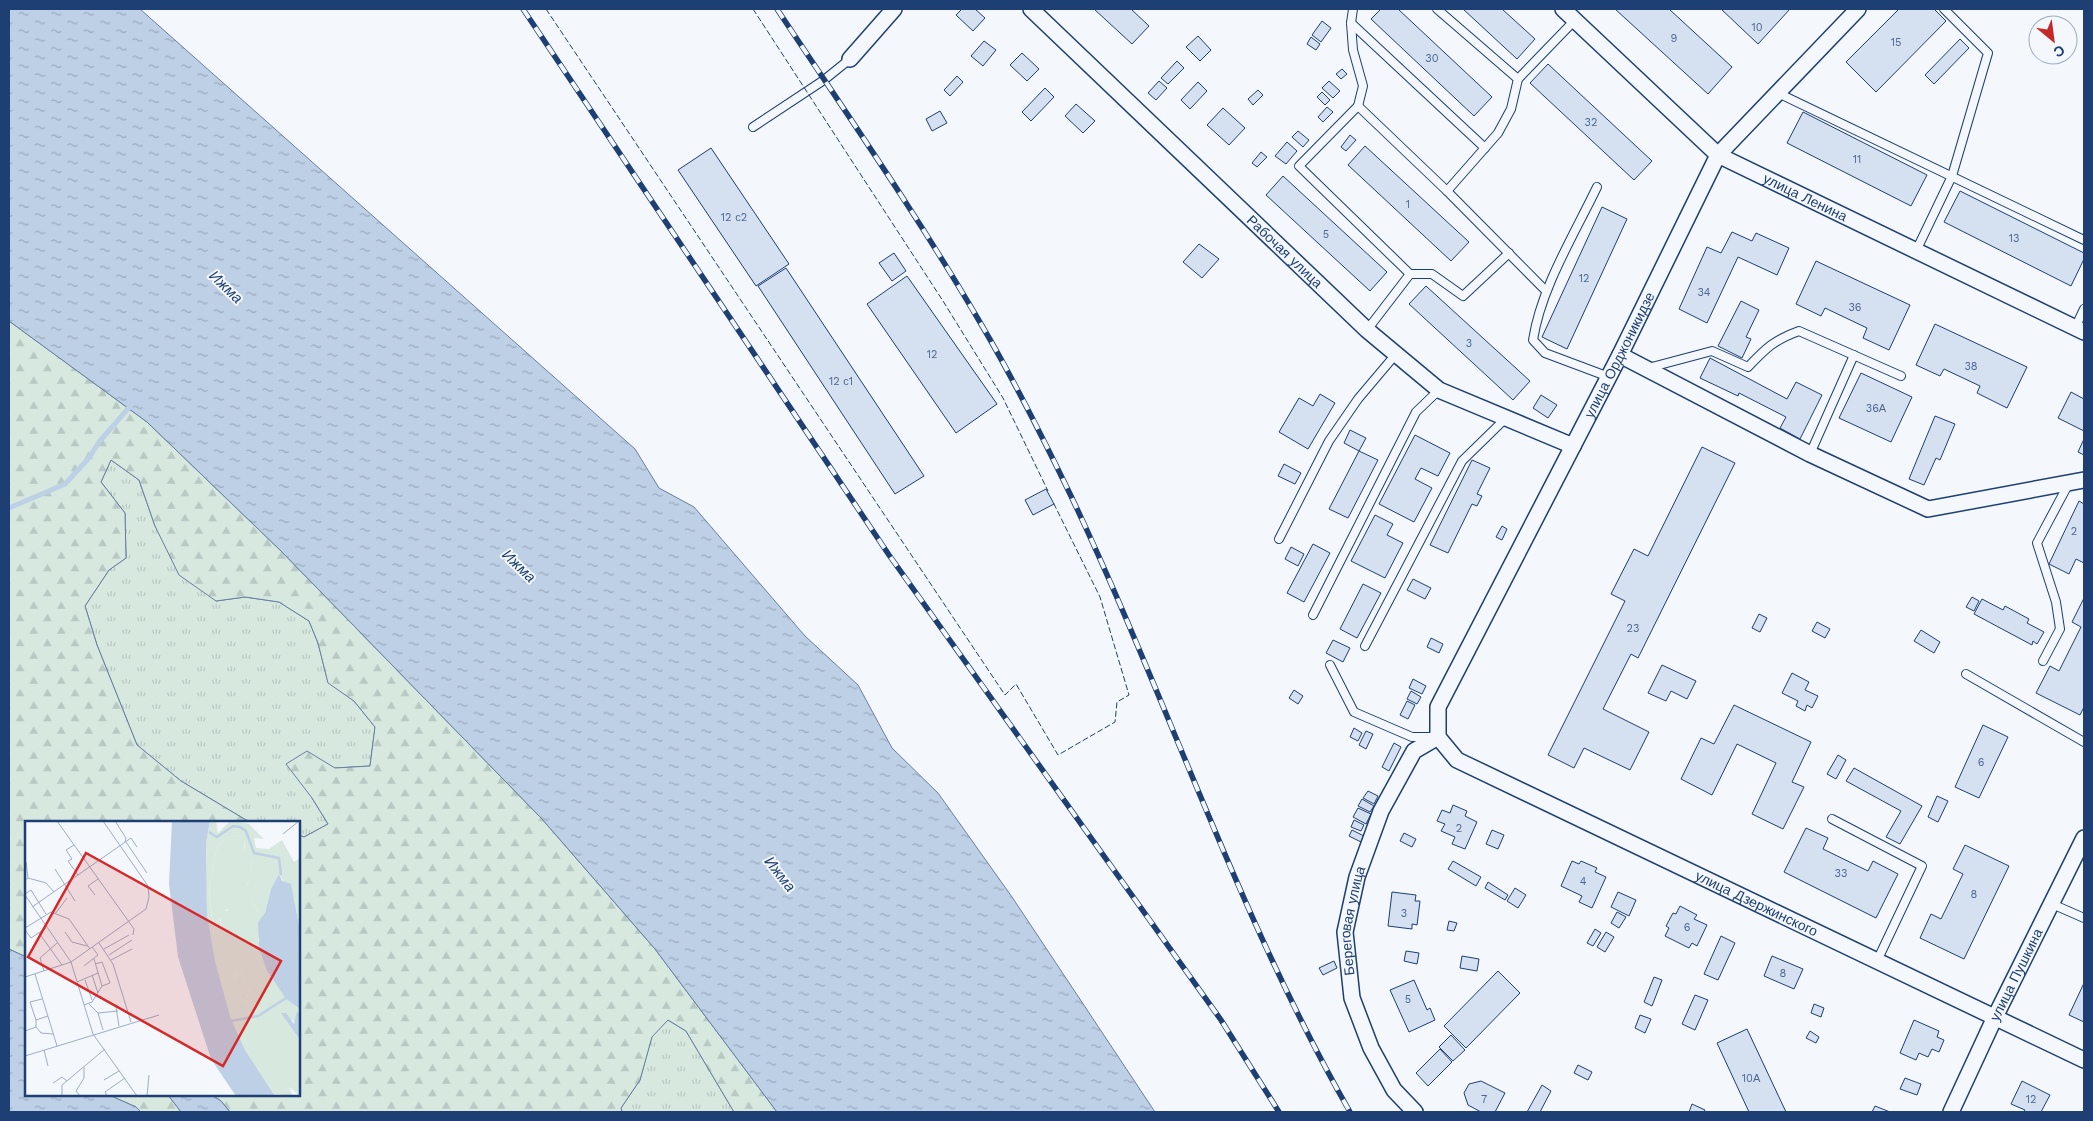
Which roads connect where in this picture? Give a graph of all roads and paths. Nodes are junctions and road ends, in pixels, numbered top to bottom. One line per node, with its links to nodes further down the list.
1 (894, 9): 10 (street)
2 (1031, 9): 26 (street, Рабочая улица)
3 (1353, 9): 9 (lane)
4 (1437, 9): 11 (lane)
5 (1563, 9): 8 (street, улица Ленина)
6 (1858, 9): 12 (street, улица Орджоникидзе)
7 (1944, 9): 17 (lane)
8 (1575, 20): 11 (lane); 16 (street, улица Ленина)
9 (1351, 23): 13 (lane); 15 (lane)
10 (850, 59): 14 (lane)
11 (1518, 79): 15 (lane)
12 (1778, 93): 16 (street, улица Орджоникидзе); 17 (lane)
13 (1358, 106): 19 (lane); 23 (lane)
14 (753, 127)
15 (1485, 148): 19 (lane)
16 (1718, 155): 21 (street, улица Ленина); 29 (street, улица Орджоникидзе)
17 (1952, 176): 20 (lane); 21 (lane)
18 (1597, 187): 24 (lane)
19 (1447, 190): 22 (lane)
20 (2084, 240)
21 (1916, 251): 27 (street, улица Ленина)
22 (1509, 253): 23 (lane); 24 (lane)
23 (1410, 274): 26 (lane)
24 (1546, 291): 33 (lane)
25 (2084, 309): 27 (lane)
26 (1367, 330): 28 (street, Рабочая улица)
27 (2079, 330)
28 (1396, 354): 34 (street, Рабочая улица); 39 (lane)
29 (1620, 355): 31 (street); 33 (street, улица Орджоникидзе)
30 (1854, 355): 31 (lane); 32 (lane); 37 (lane)
31 (1646, 368): 37 (street)
32 (1901, 376)
33 (1608, 377): 36 (street, улица Орджоникидзе)
34 (1439, 390): 35 (street, Рабочая улица); 40 (lane)
35 (1506, 418): 36 (street, Рабочая улица); 41 (lane)
36 (1573, 446): 45 (street, улица Орджоникидзе)
37 (1810, 454): 38 (street)
38 (2077, 481): 42 (lane)
39 (1279, 539)
40 (1313, 615)
41 (1365, 646)
42 (2043, 661)
43 (1330, 665): 45 (lane)
44 (1966, 674): 46 (lane)
45 (1438, 737): 51 (street, улица Дзержинского); 54 (street, Береговая улица)
46 (2084, 742)
47 (1832, 820): 51 (lane)
48 (2084, 838): 49 (street, улица Пушкина)
49 (2052, 904): 50 (lane); 52 (street, улица Пушкина)
50 (2084, 918)
51 (1877, 961): 52 (street, улица Дзержинского)
52 (1995, 1018): 53 (street, улица Дзержинского); 55 (street, улица Пушкина)
53 (2084, 1060)
54 (1415, 1112)
55 (1951, 1112)

